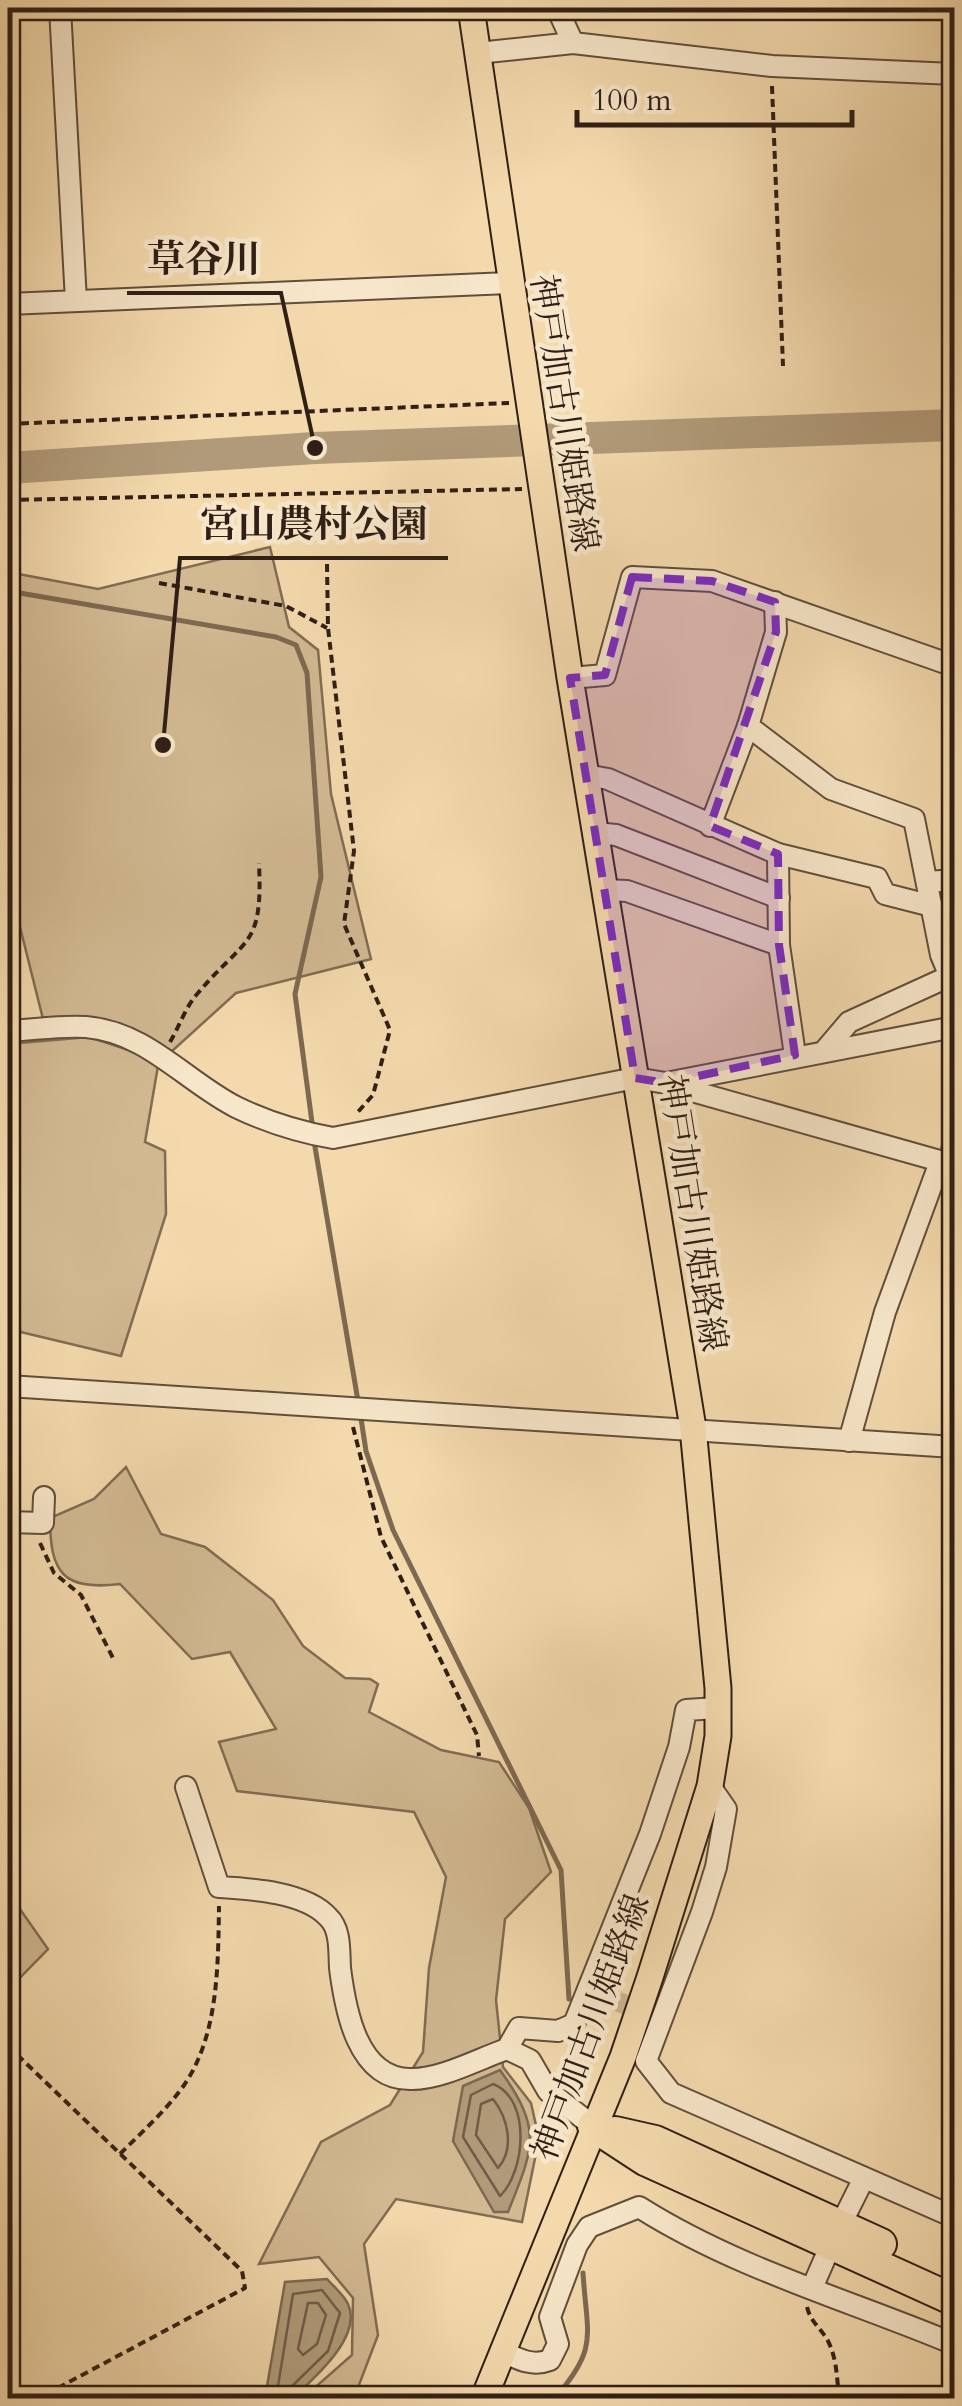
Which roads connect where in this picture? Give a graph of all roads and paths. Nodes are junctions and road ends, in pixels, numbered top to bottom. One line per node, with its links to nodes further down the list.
1 (60, 8): 9 (street)
2 (471, 8): 5 (main road, 神戸加古川姫路線)
3 (557, 8): 4 (street)
4 (572, 43): 5 (street); 6 (street)
5 (478, 53): 8 (main road, 神戸加古川姫路線)
6 (772, 66): 7 (street); 11 (path)
7 (954, 74)
8 (509, 283): 9 (street); 12 (main road, 神戸加古川姫路線)
9 (76, 301): 10 (street)
10 (8, 304)
11 (783, 366)
12 (528, 403): 13 (path); 14 (main road, 神戸加古川姫路線)
13 (8, 424)
14 (542, 488): 15 (path); 21 (main road, 神戸加古川姫路線)
15 (8, 500)
16 (327, 564): 19 (path)
17 (159, 583): 19 (path)
18 (775, 602): 20 (street); 21 (street); 22 (street)
19 (328, 628): 42 (path)
20 (954, 666)
21 (570, 678): 23 (main road, 神戸加古川姫路線)
22 (748, 726): 24 (street); 29 (street)
23 (586, 775): 24 (street); 25 (main road, 神戸加古川姫路線)
24 (710, 826): 26 (street)
25 (595, 833): 30 (main road, 神戸加古川姫路線); 31 (street)
26 (778, 854): 31 (street); 32 (street)
27 (259, 863): 38 (path)
28 (954, 880): 29 (street)
29 (928, 882): 32 (street)
30 (605, 890): 33 (street); 40 (main road, 神戸加古川姫路線)
31 (779, 898): 33 (street)
32 (932, 906): 34 (street)
33 (779, 945): 39 (street)
34 (952, 981): 37 (street)
35 (954, 1027): 37 (street)
36 (8, 1031): 38 (street)
37 (826, 1050): 39 (street)
38 (164, 1055): 42 (street)
39 (795, 1055): 41 (street)
40 (635, 1078): 41 (street); 42 (street); 47 (main road, 神戸加古川姫路線)
41 (666, 1083): 44 (street)
42 (353, 1134)
43 (954, 1138): 44 (street)
44 (948, 1163): 48 (street)
45 (8, 1386): 46 (street)
46 (349, 1410): 47 (street); 55 (path)
47 (694, 1428): 48 (street); 54 (main road, 神戸加古川姫路線)
48 (849, 1441): 49 (street)
49 (954, 1447)
50 (44, 1497): 52 (street)
51 (8, 1522): 52 (street)
52 (43, 1523): 53 (path)
53 (112, 1658)
54 (718, 1708): 56 (main road, 神戸加古川姫路線); 60 (street)
55 (480, 1756)
56 (710, 1786): 61 (main road, 神戸加古川姫路線); 63 (street)
57 (186, 1788): 58 (street)
58 (219, 1887): 60 (street); 62 (path)
59 (8, 2046): 62 (path)
60 (507, 2050): 61 (street)
61 (592, 2126): 67 (highway); 69 (highway); 71 (main road, 神戸加古川姫路線)
62 (120, 2154): 72 (path)
63 (863, 2180): 64 (street); 65 (street)
64 (954, 2217)
65 (844, 2218)
66 (826, 2256): 68 (street)
67 (954, 2278)
68 (812, 2288): 70 (street); 71 (street); 74 (path)
69 (954, 2300)
70 (954, 2344)
71 (501, 2351): 73 (main road, 神戸加古川姫路線)
72 (42, 2397)
73 (484, 2398)
74 (838, 2398)

